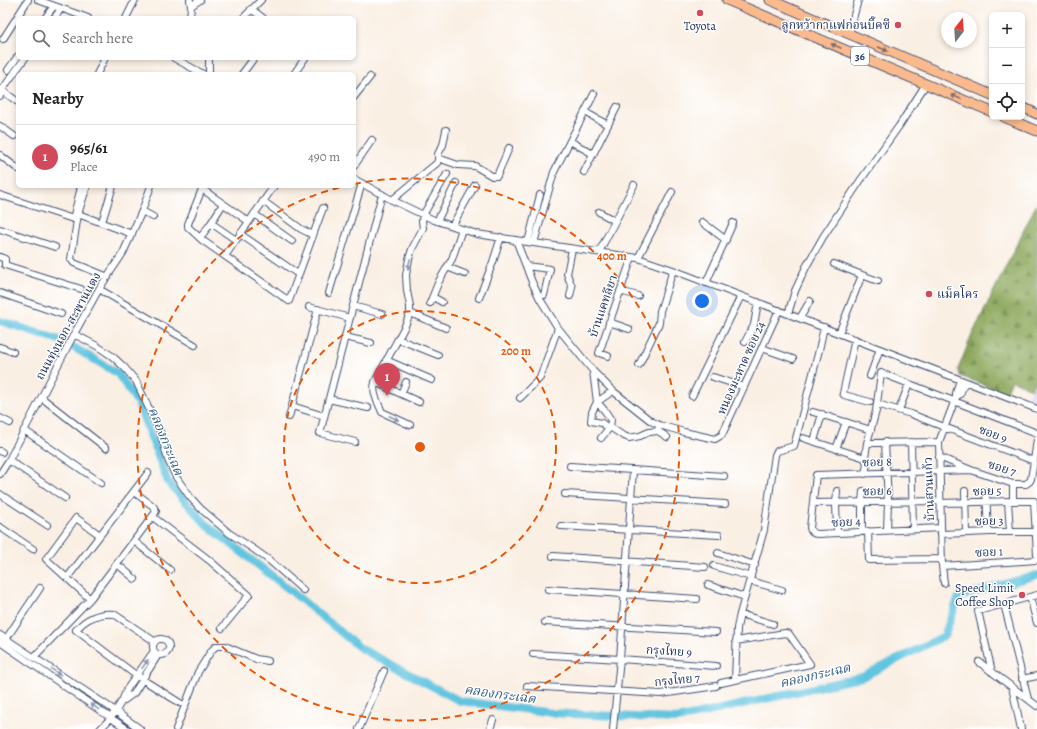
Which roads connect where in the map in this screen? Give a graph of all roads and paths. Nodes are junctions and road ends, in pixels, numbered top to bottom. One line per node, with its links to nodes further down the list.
1 (28, 0): 13 (street)
2 (38, 0): 10 (street)
3 (135, 0): 17 (street)
4 (200, 0): 9 (street)
5 (261, 0): 12 (street)
6 (728, 0): 38 (highway, 36, one-way to 6)
7 (770, 0): 22 (highway, 36)
8 (858, 0): 22 (street)
9 (191, 3): 18 (street)
10 (54, 6): 11 (street); 14 (street)
11 (61, 9): 15 (street); 16 (street)
12 (251, 10): 19 (street); 20 (street)
13 (18, 16)
14 (46, 16)
15 (56, 16)
16 (82, 16)
17 (127, 16)
18 (190, 16)
19 (245, 16)
20 (260, 16)
21 (16, 19): 23 (street)
22 (849, 34): 42 (highway, 36, one-way to 42)
23 (3, 39)
24 (16, 59): 31 (street)
25 (24, 60): 39 (street)
26 (104, 60): 32 (street)
27 (178, 60): 33 (street)
28 (209, 60): 34 (street)
29 (252, 60): 35 (street)
30 (304, 60): 36 (street)
31 (8, 70)
32 (98, 72)
33 (199, 72)
34 (209, 72)
35 (244, 72)
36 (295, 72)
37 (370, 77): 40 (street)
38 (926, 84): 46 (highway, 36, one-way to 38); 147 (street)
39 (1, 92): 43 (street)
40 (356, 94)
41 (594, 94): 47 (street)
42 (989, 94)
43 (16, 101)
44 (617, 107): 50 (street)
45 (1025, 108): 48 (highway)
46 (989, 111)
47 (585, 112): 50 (street); 56 (street)
48 (1037, 114)
49 (1011, 120): 53 (highway)
50 (608, 125): 58 (street)
51 (0, 126): 54 (street)
52 (446, 130): 60 (street)
53 (1037, 131)
54 (14, 136)
55 (372, 140): 61 (street)
56 (570, 141): 58 (street); 109 (street)
57 (509, 148): 60 (street)
58 (593, 154): 63 (street)
59 (0, 155): 62 (street)
60 (438, 158): 79 (street)
61 (356, 163)
62 (16, 167)
63 (584, 172)
64 (447, 174): 87 (street)
65 (356, 179): 66 (street)
66 (362, 183): 76 (street); 131 (street)
67 (456, 183): 89 (street)
68 (634, 184): 90 (street)
69 (475, 185): 96 (street)
70 (81, 188): 77 (street)
71 (85, 188): 85 (street)
72 (112, 188): 91 (street)
73 (150, 188): 83 (street, ถนนทุ่งนอก-สะพานแตง)
74 (273, 188): 80 (street)
75 (672, 192): 115 (street, บ้านแคทลียา)
76 (382, 194): 79 (street); 140 (street)
77 (0, 195)
78 (540, 195): 109 (street)
79 (392, 200): 87 (street)
80 (264, 201): 86 (street); 102 (street)
81 (223, 204): 92 (street); 94 (street); 103 (street)
82 (323, 208): 102 (street)
83 (142, 210): 88 (street); 100 (street, ถนนทุ่งนอก-สะพานแตง)
84 (599, 212): 90 (street)
85 (78, 214): 91 (street); 124 (street)
86 (254, 214): 92 (street); 108 (street)
87 (423, 215): 89 (street); 97 (street)
88 (153, 217)
89 (436, 221): 96 (street); 97 (street)
90 (615, 221): 112 (street)
91 (102, 222): 100 (street)
92 (248, 222): 101 (street)
93 (702, 222): 107 (street)
94 (211, 223): 103 (street); 105 (street)
95 (733, 223): 107 (street)
96 (452, 226): 99 (street)
97 (422, 228): 144 (street, one-way to 144)
98 (0, 229): 110 (street)
99 (462, 229): 104 (street); 119 (street)
100 (132, 234): 124 (street, ถนนทุ่งนอก-สะพานแตง)
101 (240, 234): 105 (street); 121 (street)
102 (313, 235): 121 (street)
103 (200, 238): 113 (street)
104 (501, 238): 106 (street); 136 (street)
105 (236, 240): 113 (street)
106 (516, 240): 109 (street); 118 (street)
107 (726, 240): 126 (street)
108 (292, 241)
109 (531, 243): 111 (street)
110 (55, 247)
111 (572, 249): 112 (street); 133 (street)
112 (599, 252): 115 (street)
113 (225, 256): 121 (street)
114 (0, 257): 117 (street)
115 (635, 258): 120 (street); 129 (street, บ้านแคทลียา)
116 (834, 264): 123 (street)
117 (2, 266): 127 (street)
118 (526, 266): 132 (street); 153 (street)
119 (447, 268): 122 (street); 138 (street)
120 (672, 270): 126 (street); 171 (street)
121 (298, 274)
122 (465, 274)
123 (862, 275): 125 (street); 155 (street)
124 (108, 277): 128 (street, ถนนทุ่งนอก-สะพานแตง)
125 (878, 281)
126 (706, 283): 135 (street)
127 (81, 289)
128 (99, 289): 156 (street, ถนนทุ่งนอก-สะพานแตง); 162 (street)
129 (620, 291): 134 (street); 150 (street, บ้านแคทลียา)
130 (0, 293): 145 (street)
131 (329, 293)
132 (544, 295)
133 (570, 296)
134 (638, 296)
135 (741, 296): 139 (street); 183 (street)
136 (479, 298)
137 (810, 301): 149 (street)
138 (442, 302)
139 (758, 302): 143 (street); 160 (street)
140 (353, 306): 146 (street); 148 (street)
141 (309, 307): 142 (street)
142 (318, 309): 148 (street); 191 (street)
143 (779, 310): 147 (street); 164 (street, หนองมะหาด ซอย 24)
144 (410, 313): 152 (street); 158 (street)
145 (62, 314)
146 (382, 314)
147 (788, 314): 149 (street)
148 (350, 318): 157 (street)
149 (800, 318): 151 (street)
150 (609, 322): 154 (street); 168 (street, บ้านแคทลียา)
151 (824, 327): 155 (street); 282 (street)
152 (446, 328)
153 (558, 328): 172 (street); 185 (street)
154 (629, 329)
155 (839, 333): 159 (street)
156 (73, 335): 184 (street, ถนนทุ่งนอก-สะพานแตง); 293 (street)
157 (346, 337): 161 (street); 186 (street)
158 (398, 338): 167 (street); 170 (street)
159 (855, 340): 165 (street); 190 (street, ซอย 9)
160 (744, 342)
161 (371, 344)
162 (195, 345)
163 (0, 347): 166 (street)
164 (762, 348): 169 (street); 180 (street, หนองมะหาด ซอย 24)
165 (880, 349): 173 (street); 176 (street)
166 (13, 352)
167 (438, 355)
168 (608, 356)
169 (793, 359)
170 (386, 360): 175 (street); 177 (street)
171 (639, 364)
172 (593, 371): 181 (street); 189 (street)
173 (870, 376)
174 (713, 377): 180 (street)
175 (432, 380)
176 (963, 381): 187 (street, บ้านสวนแก้ว); 193 (street)
177 (375, 382): 182 (street); 202 (street, one-way to 202)
178 (406, 382): 182 (street)
179 (909, 384): 187 (street); 190 (street); 194 (street)
180 (744, 387): 204 (street, หนองมะหาด ซอย 24)
181 (612, 391): 189 (street); 204 (street)
182 (401, 394): 188 (street)
183 (692, 396)
184 (42, 398): 206 (street, ถนนทุ่งนอก-สะพานแตง); 219 (street)
185 (520, 398)
186 (329, 399): 192 (street); 197 (street)
187 (955, 399): 205 (street, บ้านสวนแก้ว); 208 (street)
188 (419, 402)
189 (597, 402): 203 (street); 203 (street)
190 (874, 403): 194 (street, ซอย 9); 207 (street)
191 (292, 406): 197 (street); 198 (street)
192 (368, 408)
193 (1037, 409)
194 (899, 410): 205 (street, ซอย 9)
195 (813, 412): 196 (street)
196 (822, 414): 200 (street); 213 (street)
197 (324, 416): 214 (street)
198 (289, 417)
199 (0, 418): 201 (street)
200 (846, 422): 207 (street); 220 (street)
201 (10, 423)
202 (410, 425)
203 (610, 427): 204 (street); 210 (street)
204 (659, 428): 209 (street)
205 (944, 428): 217 (street, บ้านสวนแก้ว); 224 (street, ซอย 9)
206 (24, 430): 223 (street, ถนนทุ่งนอก-สะพานแตง); 236 (street)
207 (871, 430): 218 (street)
208 (1037, 433)
209 (667, 437)
210 (601, 438)
211 (804, 438): 213 (street)
212 (1037, 439): 224 (street, ซอย 7)
213 (814, 441): 220 (street)
214 (355, 442)
215 (885, 442): 216 (street); 218 (street); 231 (street)
216 (911, 442): 217 (street); 229 (street)
217 (939, 442): 221 (street, บ้านสวนแก้ว)
218 (867, 443): 222 (street)
219 (106, 448)
220 (836, 449): 222 (street)
221 (939, 456): 227 (street, ซอย 7); 228 (street, บ้านสวนแก้ว)
222 (865, 458): 233 (street)
223 (9, 460): 232 (street, ถนนทุ่งนอก-สะพานแตง); 245 (street)
224 (1034, 461): 227 (street, ซอย 7)
225 (570, 466): 226 (street)
226 (633, 470): 235 (street); 246 (street)
227 (971, 470): 228 (street, ซอย 7)
228 (939, 471): 229 (street, ซอย 8); 251 (street, บ้านสวนแก้ว)
229 (911, 472): 231 (street, ซอย 8); 247 (street)
230 (148, 473): 242 (street)
231 (887, 473): 233 (street, ซอย 8); 250 (street)
232 (0, 474)
233 (865, 474): 234 (street, ซอย 8)
234 (816, 475): 253 (street, ซอย 4)
235 (724, 476)
236 (101, 483)
237 (1013, 487): 248 (street)
238 (837, 491): 254 (street)
239 (863, 491): 249 (street)
240 (964, 491): 255 (street)
241 (986, 491): 252 (street)
242 (134, 492): 257 (street); 271 (street)
243 (0, 494): 258 (street)
244 (565, 494): 246 (street)
245 (65, 498)
246 (632, 498): 256 (street); 262 (street)
247 (912, 501): 250 (street, ซอย 6); 251 (street, ซอย 6); 261 (street)
248 (1011, 501): 252 (street, ซอย 5); 267 (street); 268 (street, ซอย 5)
249 (862, 502): 250 (street, ซอย 6); 254 (street, ซอย 6); 264 (street)
250 (888, 502): 263 (street)
251 (940, 502): 255 (street, ซอย 5); 265 (street, บ้านสวนแก้ว)
252 (986, 502): 255 (street, ซอย 5); 266 (street)
253 (813, 503): 254 (street, ซอย 6); 269 (street, ซอย 4)
254 (836, 503): 269 (street)
255 (965, 503): 270 (street)
256 (725, 504)
257 (153, 517): 273 (street); 306 (street)
258 (46, 525)
259 (561, 526): 262 (street)
260 (0, 527): 274 (street)
261 (913, 529): 263 (street, ซอย 4); 265 (street, ซอย 4)
262 (629, 530): 272 (street); 279 (street)
263 (887, 530): 264 (street, ซอย 4)
264 (865, 531): 269 (street, ซอย 4); 280 (street, ซอย 1)
265 (941, 531): 270 (street, ซอย 3); 280 (street, บ้านสวนแก้ว)
266 (988, 532): 267 (street, ซอย 3); 270 (street, ซอย 3)
267 (1010, 532): 268 (street, ซอย 3)
268 (1036, 532): 276 (street)
269 (837, 533)
270 (966, 533)
271 (100, 535): 286 (street); 286 (street)
272 (720, 535)
273 (134, 541): 281 (street); 285 (street)
274 (33, 549)
275 (718, 553): 282 (street)
276 (1037, 555)
277 (553, 556): 279 (street)
278 (1037, 560): 280 (street, ซอย 1)
279 (626, 561): 284 (street); 295 (street)
280 (942, 562): 289 (street, บ้านสวนแก้ว)
281 (117, 564): 287 (street); 298 (street)
282 (755, 565): 288 (street)
283 (714, 566): 288 (street)
284 (705, 567)
285 (170, 570)
286 (67, 578): 298 (street)
287 (135, 579)
288 (750, 579): 294 (street); 297 (street)
289 (944, 583)
290 (708, 586): 297 (street)
291 (40, 588): 309 (street)
292 (548, 589): 295 (street)
293 (303, 590)
294 (782, 590)
295 (624, 594): 299 (street); 305 (street)
296 (1034, 596): 300 (street); 303 (street)
297 (745, 597): 301 (street)
298 (90, 599): 315 (street)
299 (697, 599)
300 (1004, 604): 321 (street); 325 (street)
301 (740, 614): 304 (street); 311 (street)
302 (545, 622): 305 (street)
303 (1037, 623)
304 (773, 624)
305 (622, 626): 307 (street); 316 (street)
306 (222, 628)
307 (716, 632)
308 (0, 635): 309 (street)
309 (6, 639): 315 (street)
310 (154, 641): 313 (street); 313 (street); 322 (street)
311 (736, 641): 326 (street); 326 (street, กรุงไทย 7)
312 (0, 642): 335 (street, one-way to 312)
313 (156, 653): 322 (street, one-way to 313); 324 (street)
314 (533, 654): 316 (street, กรุงไทย 9)
315 (34, 658): 334 (street, one-way to 334)
316 (620, 659): 319 (street, กรุงไทย 9); 329 (street)
317 (268, 661): 340 (street)
318 (978, 662): 321 (street)
319 (716, 666)
320 (384, 671): 341 (street)
321 (992, 672): 328 (street)
322 (137, 676): 324 (street); 331 (street)
323 (1037, 676): 325 (street)
324 (142, 679): 331 (street); 332 (street)
325 (1022, 679): 330 (street)
326 (735, 680): 329 (street, กรุงไทย 7)
327 (527, 686): 329 (street, กรุงไทย 7)
328 (1012, 687): 330 (street); 344 (street)
329 (617, 691): 343 (street)
330 (1028, 699): 333 (street)
331 (122, 702): 334 (street)
332 (180, 703)
333 (1037, 706)
334 (115, 712): 335 (street); 339 (street)
335 (111, 718): 337 (street); 338 (street)
336 (493, 720): 342 (street)
337 (100, 729)
338 (128, 729)
339 (140, 729)
340 (176, 729)
341 (359, 729)
342 (490, 729)
343 (613, 729)
344 (1021, 729)

